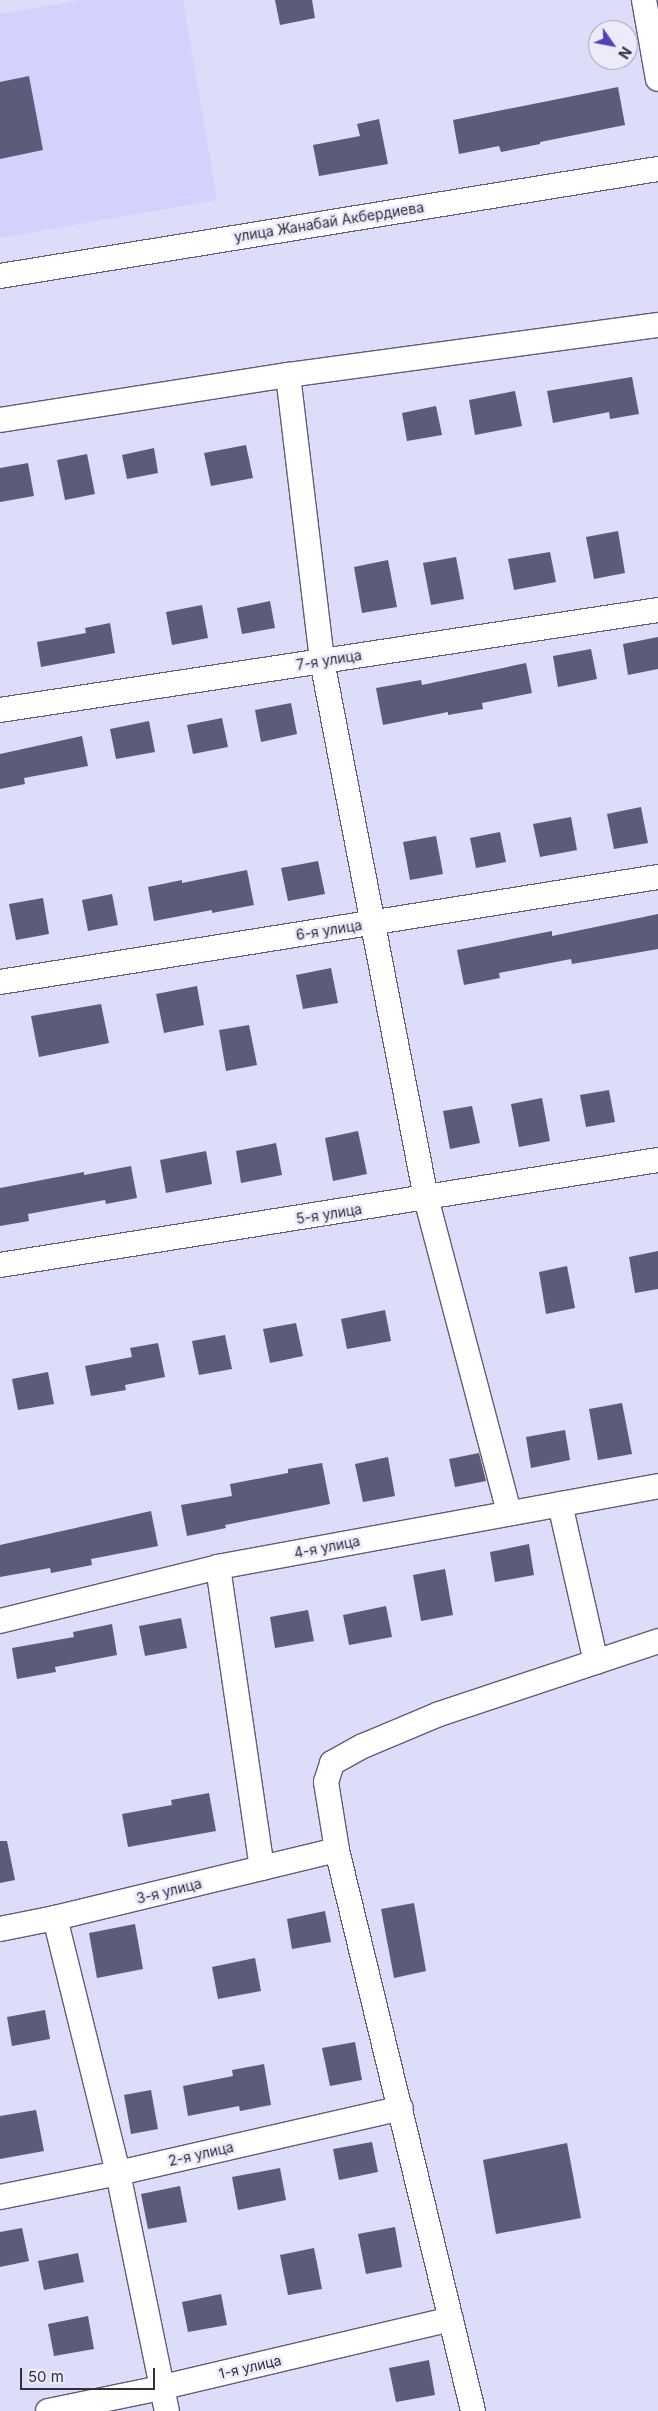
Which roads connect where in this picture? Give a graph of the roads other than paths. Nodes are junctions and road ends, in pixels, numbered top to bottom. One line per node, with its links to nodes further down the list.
1 (644, 0): 2 (street)
2 (658, 79)
3 (658, 169): 4 (street, улица Жанабай Акбердиева)
4 (0, 276)
5 (658, 325): 6 (street)
6 (288, 375): 7 (street); 9 (street)
7 (0, 420)
8 (658, 610): 9 (street, 7-я улица)
9 (322, 661): 10 (street, 7-я улица); 12 (street)
10 (0, 710)
11 (658, 877): 12 (street, 6-я улица)
12 (373, 923): 13 (street, 6-я улица); 15 (street)
13 (0, 982)
14 (658, 1160): 15 (street, 5-я улица)
15 (426, 1198): 16 (street, 5-я улица); 19 (street)
16 (0, 1265)
17 (658, 1486): 18 (street, 4-я улица)
18 (560, 1504): 19 (street, 4-я улица); 23 (street)
19 (509, 1513): 20 (street, 4-я улица)
20 (218, 1567): 21 (street, 4-я улица); 25 (street)
21 (0, 1621)
22 (658, 1641): 23 (street)
23 (596, 1662): 24 (street)
24 (337, 1850): 25 (street, 3-я улица); 28 (street)
25 (262, 1868): 26 (street, 3-я улица)
26 (55, 1918): 27 (street, 3-я улица); 29 (street)
27 (0, 1929)
28 (401, 2108): 29 (street, 2-я улица); 31 (street)
29 (118, 2173): 30 (street, 2-я улица); 32 (street)
30 (0, 2197)
31 (451, 2319): 32 (street, 1-я улица); 35 (street)
32 (162, 2388): 33 (street, 1-я улица); 34 (street)
33 (48, 2411)
34 (167, 2411)
35 (473, 2411)

